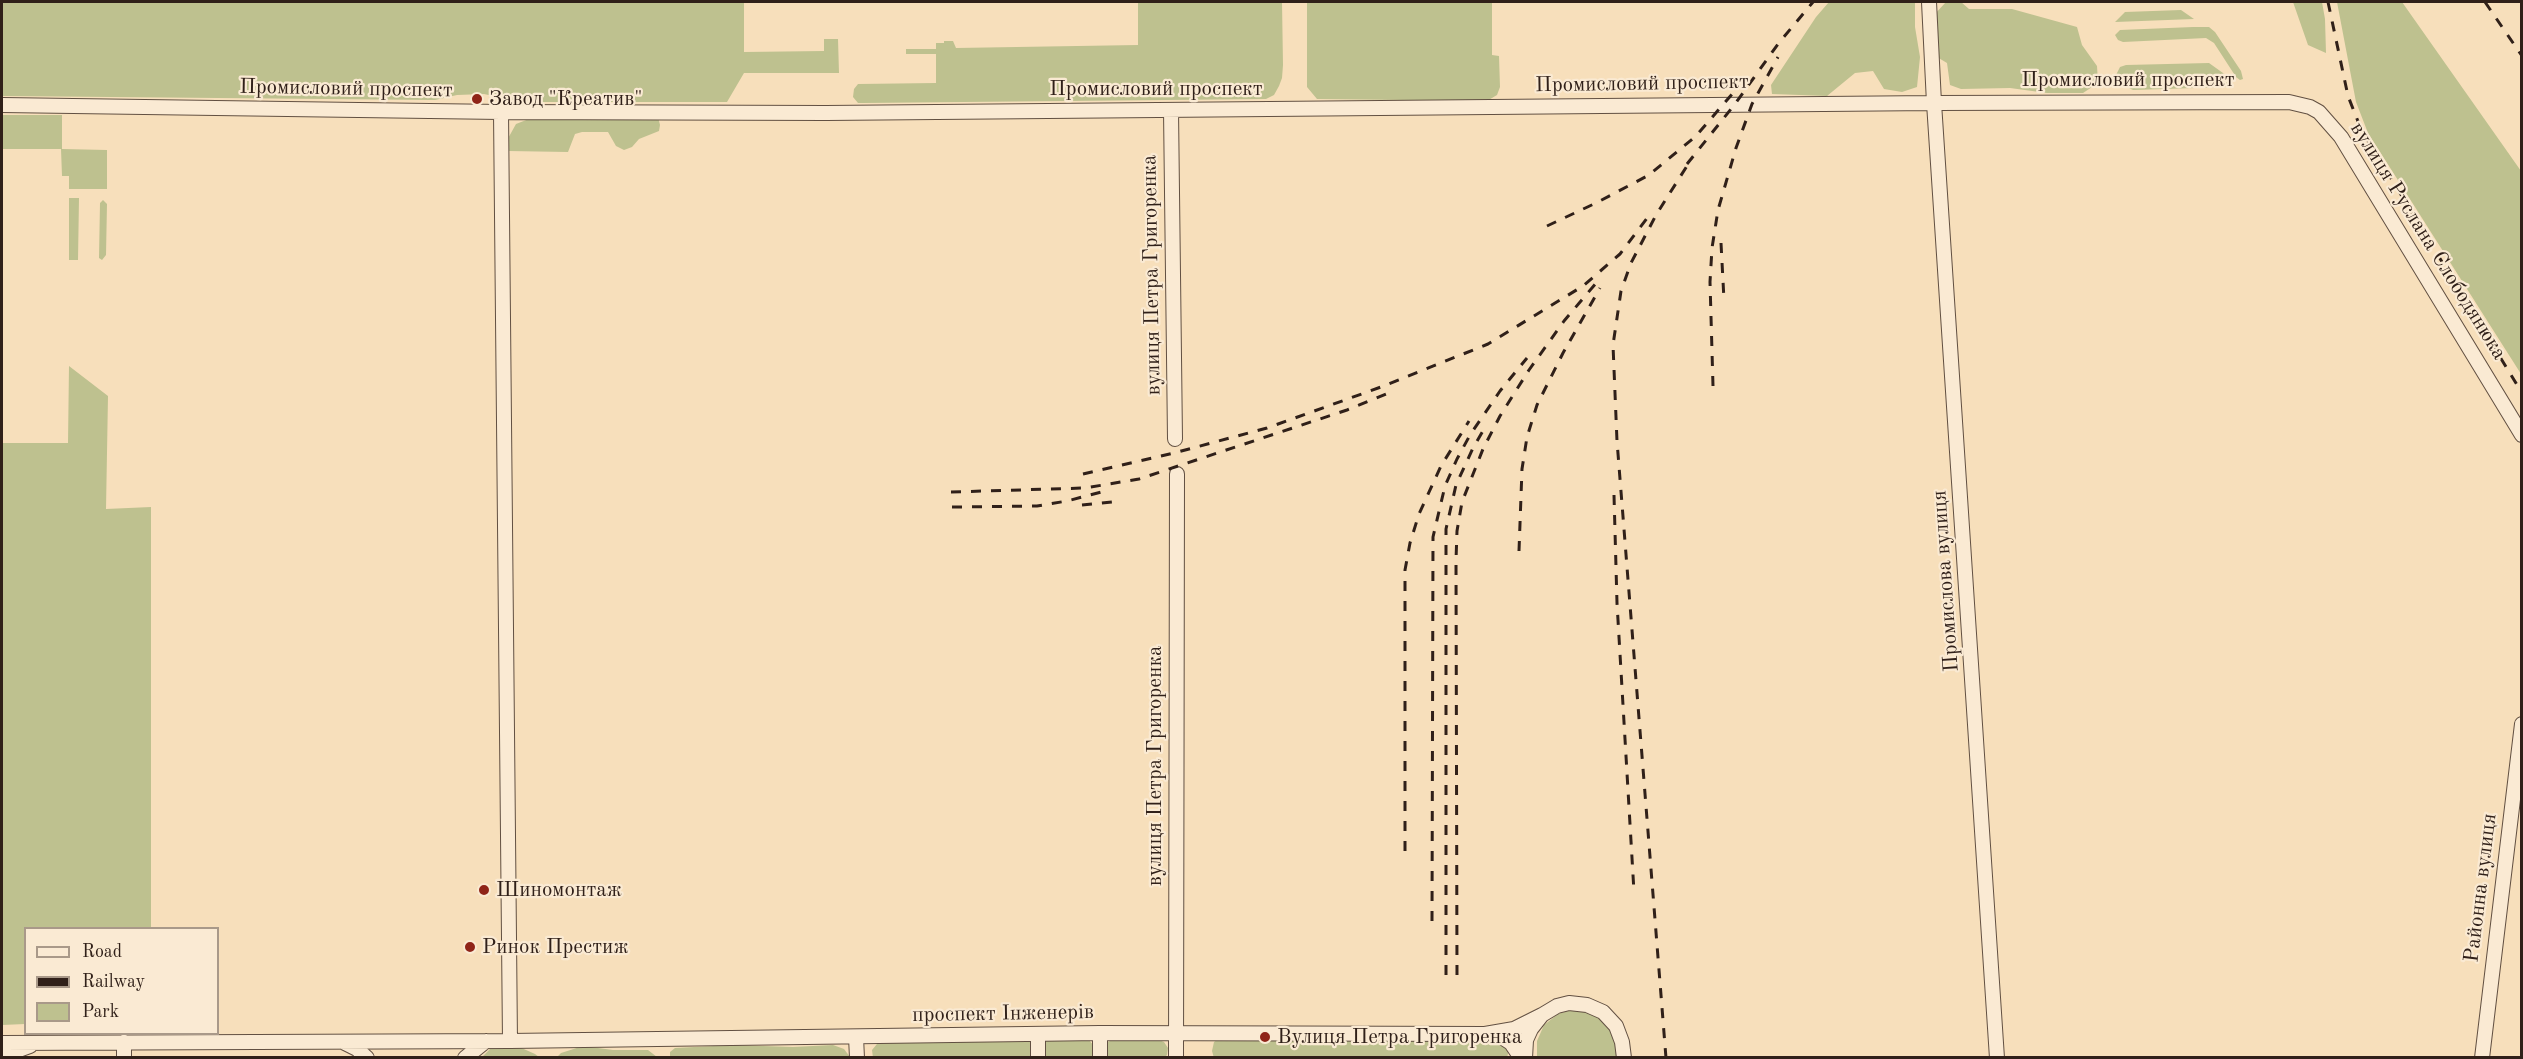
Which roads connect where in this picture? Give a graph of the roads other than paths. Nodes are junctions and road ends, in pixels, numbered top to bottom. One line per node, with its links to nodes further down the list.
1 (1929, 2): 2 (street, Промислова вулиця)
2 (1934, 103): 4 (street, Промисловий проспект); 5 (street, Промисловий проспект); 31 (street, Промислова вулиця)
3 (2, 105): 6 (street, Промисловий проспект)
4 (2310, 107): 7 (street, вулиця Руслана Слободянюка)
5 (1171, 110): 6 (street, Промисловий проспект); 8 (street, вулиця Петра Григоренка)
6 (501, 112): 19 (street)
7 (2522, 435)
8 (1175, 439)
9 (1177, 474): 13 (street, вулиця Петра Григоренка)
10 (2522, 724): 32 (street, Районна вулиця)
11 (1542, 1015): 14 (street, проспект Інженерів); 22 (street, проспект Інженерів); 30 (street)
12 (1100, 1033): 13 (street, проспект Інженерів); 15 (street, проспект Інженерів); 28 (street)
13 (1176, 1033): 14 (street, проспект Інженерів); 29 (street, вулиця Петра Григоренка)
14 (1497, 1034): 30 (street)
15 (1038, 1035): 16 (street, проспект Інженерів); 27 (street)
16 (856, 1037): 19 (street, проспект Інженерів); 26 (street)
17 (341, 1041): 18 (street, проспект Інженерів); 20 (street, проспект Інженерів); 24 (street)
18 (486, 1041): 19 (street, проспект Інженерів); 25 (street)
19 (510, 1041)
20 (124, 1042): 21 (street, проспект Інженерів); 23 (street)
21 (6, 1053)
22 (1624, 1057)
23 (124, 1058)
24 (367, 1058)
25 (465, 1058)
26 (857, 1058)
27 (1038, 1058)
28 (1100, 1058)
29 (1176, 1058)
30 (1523, 1058)
31 (1997, 1058)
32 (2482, 1058)

